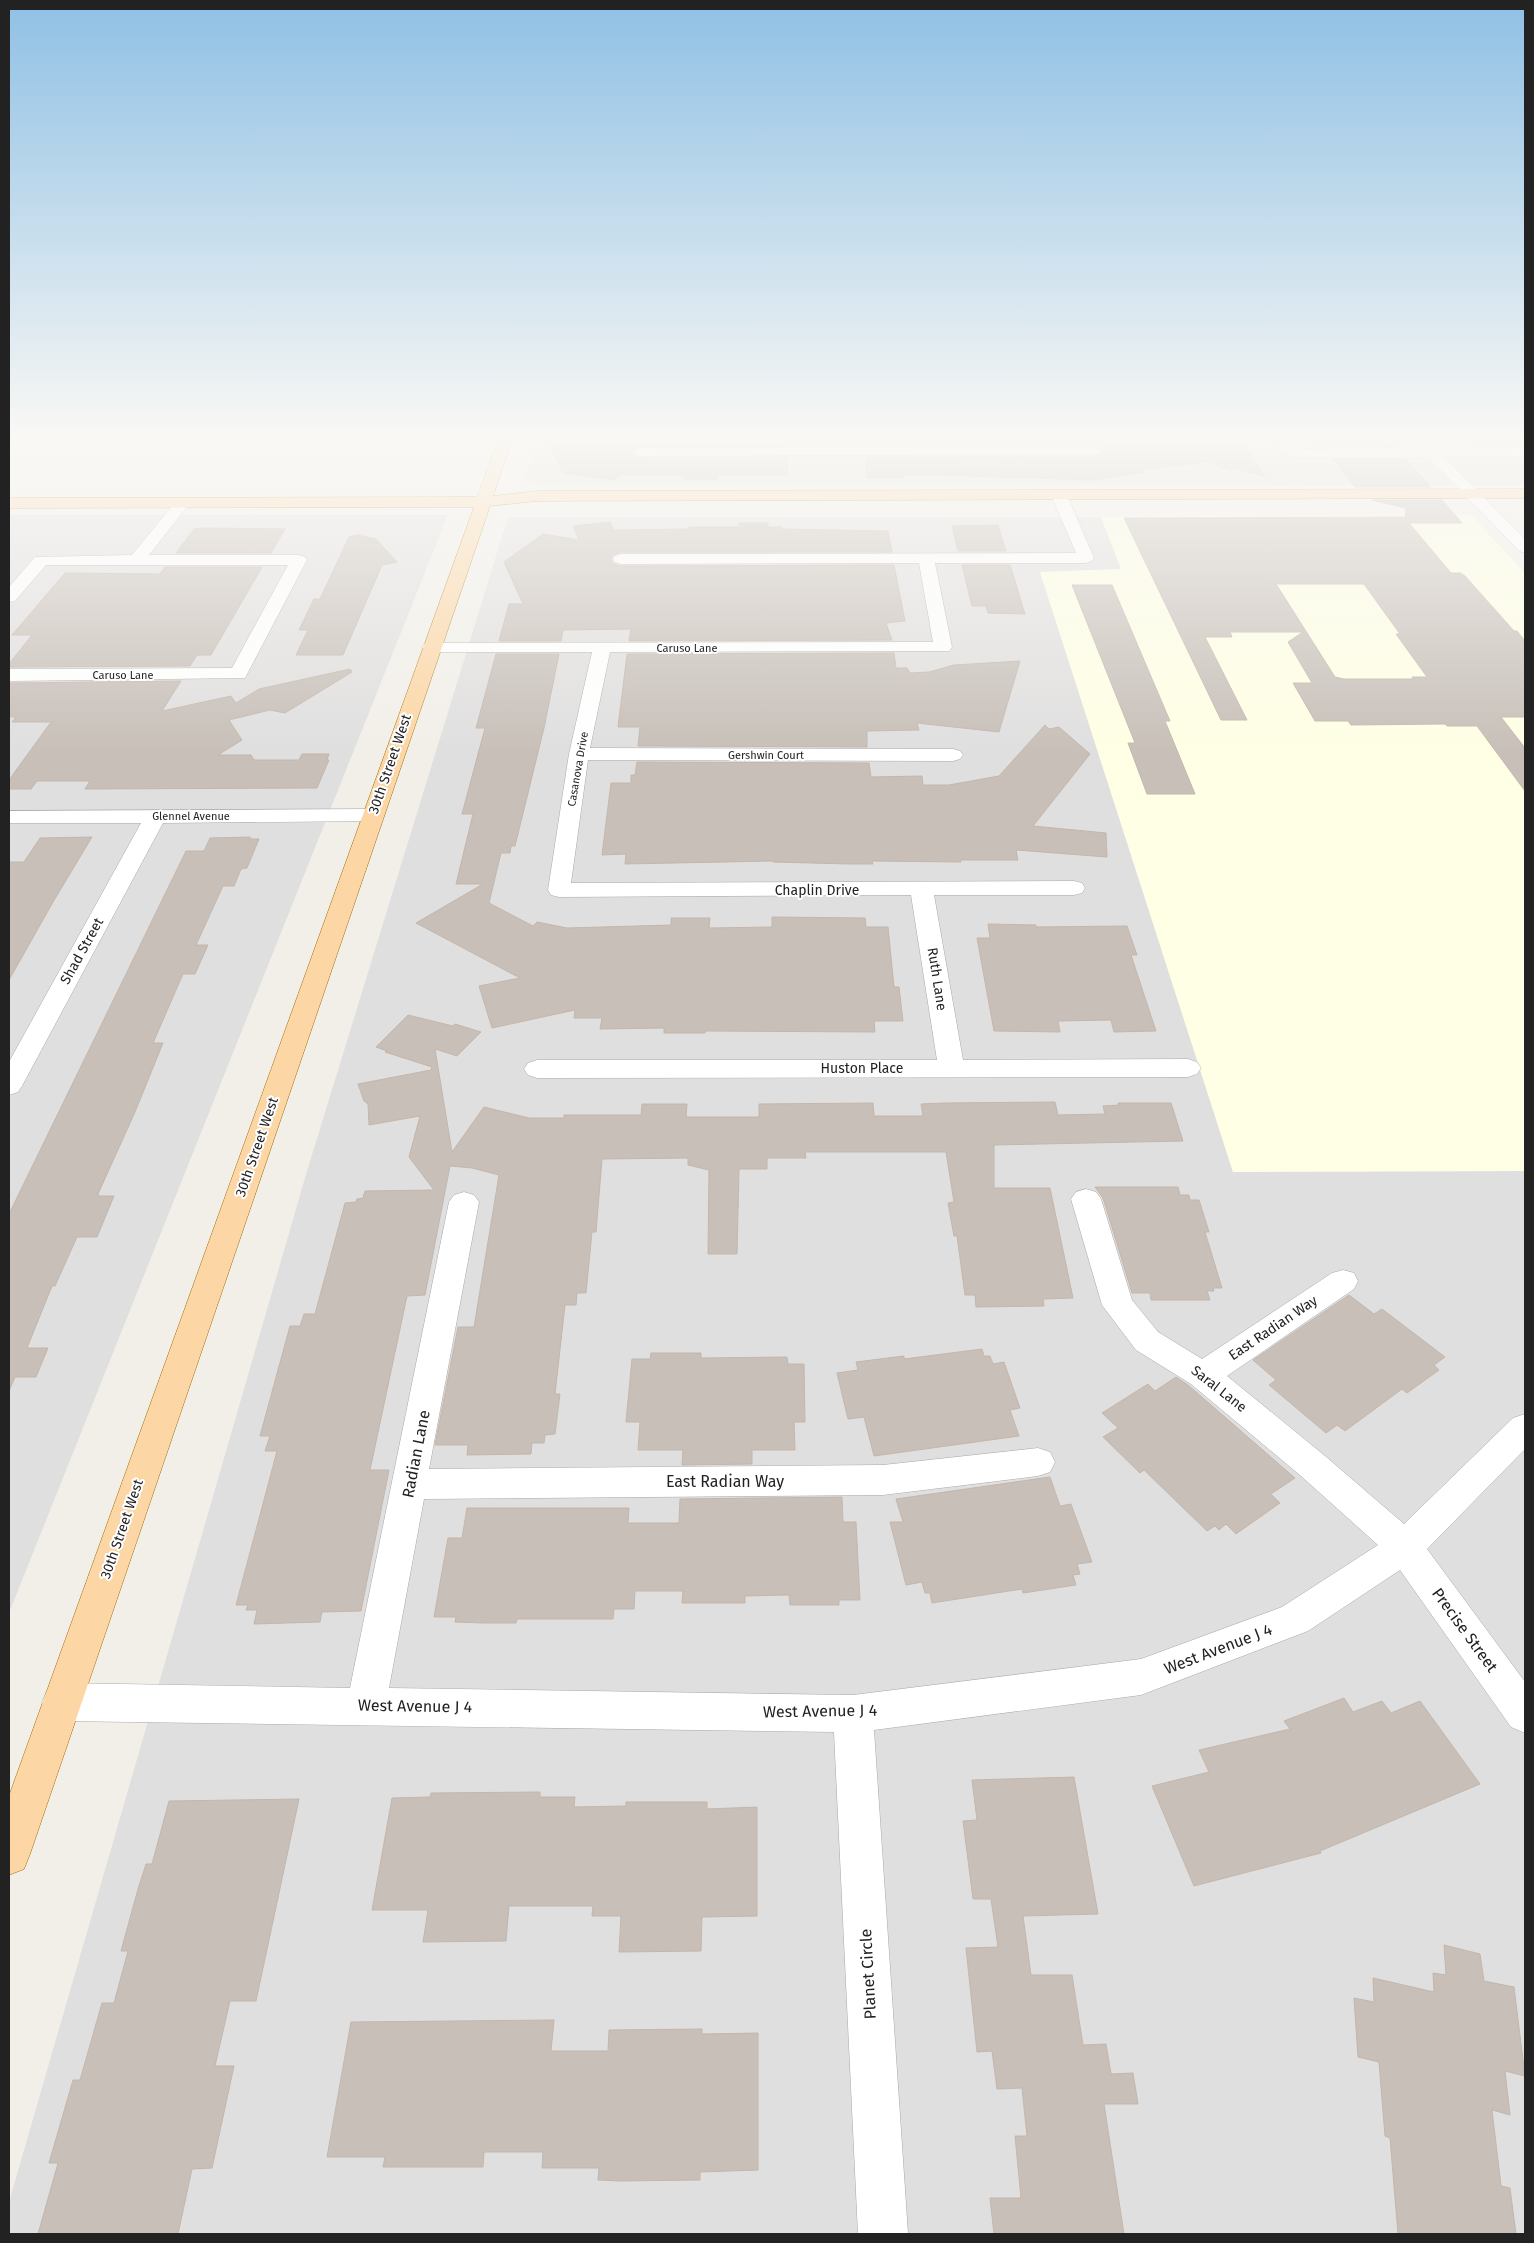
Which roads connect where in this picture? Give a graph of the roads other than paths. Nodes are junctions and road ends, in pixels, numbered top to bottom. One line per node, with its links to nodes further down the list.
1 (149, 545): 6 (street)
2 (467, 545): 8 (main road, 30th Street West)
3 (1080, 545): 5 (street)
4 (621, 559): 5 (street)
5 (926, 559): 9 (street, Caruso Lane)
6 (137, 560): 7 (street); 10 (street, Caruso Lane)
7 (9, 597)
8 (431, 647): 9 (street, Caruso Lane); 13 (main road, 30th Street West)
9 (602, 648): 11 (street, Casanova Drive)
10 (9, 676)
11 (579, 754): 12 (street, Gershwin Court); 17 (street, Casanova Drive)
12 (953, 755)
13 (373, 815): 15 (street, Glennel Avenue); 31 (main road, 30th Street West)
14 (9, 817): 15 (street, Glennel Avenue)
15 (155, 817): 22 (street, Shad Street)
16 (1074, 888): 18 (street, Chaplin Drive)
17 (559, 890): 18 (street, Chaplin Drive)
18 (922, 890): 19 (street, Ruth Lane)
19 (951, 1068): 20 (street, Huston Place); 21 (street, Huston Place)
20 (1188, 1068)
21 (537, 1069)
22 (9, 1086)
23 (1086, 1199): 26 (street, Saral Lane)
24 (464, 1202): 29 (street, Radian Lane)
25 (1343, 1281): 26 (street, East Radian Way)
26 (1204, 1375): 30 (street, Saral Lane)
27 (1525, 1428): 30 (street, West Avenue J 4)
28 (1038, 1462): 29 (street, East Radian Way)
29 (410, 1484): 32 (street, Radian Lane)
30 (1405, 1547): 33 (street, West Avenue J 4); 34 (street, Precise Street)
31 (62, 1702): 32 (street, West Avenue J 4); 35 (main road, 30th Street West)
32 (366, 1705): 33 (street, West Avenue J 4)
33 (853, 1714): 36 (street, Planet Circle)
34 (1525, 1714)
35 (9, 1854)
36 (883, 2234)

